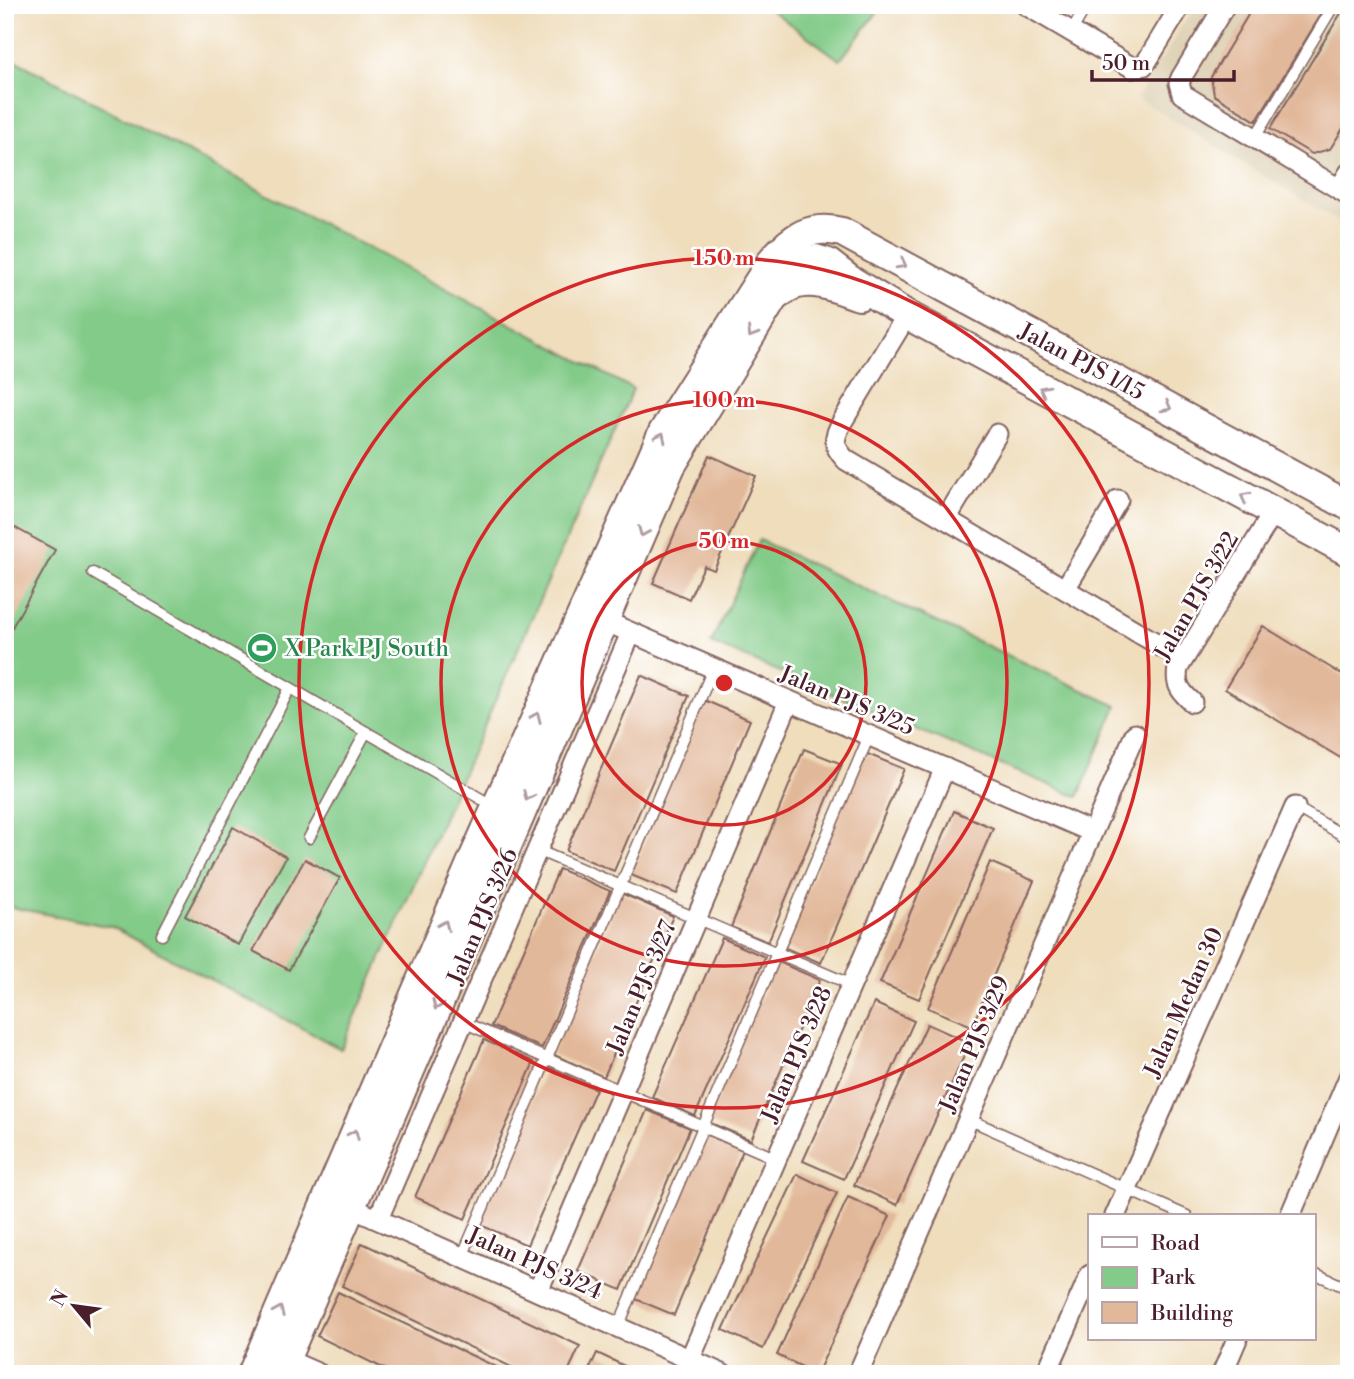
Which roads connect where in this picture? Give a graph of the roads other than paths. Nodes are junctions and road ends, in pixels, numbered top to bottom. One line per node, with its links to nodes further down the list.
1 (1026, 5): 6 (street)
2 (1087, 5): 6 (lane)
3 (1181, 5): 6 (street)
4 (1225, 5): 7 (street)
5 (1334, 5): 7 (lane)
6 (1071, 32)
7 (1254, 139): 8 (street)
8 (1345, 186)
9 (813, 245): 10 (main road); 11 (main road, Jalan PJS 1/15); 13 (main road, Jalan PJS 1/15, one-way to 13); 21 (main road, one-way to 9)
10 (774, 297): 11 (main road); 21 (main road, one-way to 21)
11 (908, 315): 16 (main road, Jalan PJS 1/15, one-way to 11); 17 (street)
12 (997, 434): 17 (street)
13 (1336, 493): 15 (main road, Jalan PJS 1/15)
14 (1118, 500): 20 (street)
15 (1349, 506)
16 (1273, 513): 18 (main road, Jalan PJS 1/15); 23 (street, Jalan PJS 3/22)
17 (946, 519): 20 (street)
18 (1349, 552)
19 (93, 573): 25 (lane)
20 (1065, 589): 23 (street)
21 (594, 616): 22 (street, Jalan PJS 3/25); 32 (main road, one-way to 21); 51 (main road, one-way to 51)
22 (631, 633): 24 (street, Jalan PJS 3/25); 37 (street, Jalan PJS 3/26)
23 (1183, 659): 27 (street, Jalan PJS 3/22)
24 (713, 668): 26 (street, Jalan PJS 3/25); 38 (lane)
25 (290, 688): 28 (lane); 40 (lane)
26 (789, 701): 30 (street, Jalan PJS 3/25); 39 (street, Jalan PJS 3/27)
27 (1192, 702)
28 (366, 732): 32 (lane); 35 (lane)
29 (1135, 734): 34 (street, Jalan PJS 3/29)
30 (869, 736): 31 (street, Jalan PJS 3/25); 41 (lane)
31 (945, 768): 34 (street, Jalan PJS 3/25); 42 (street, Jalan PJS 3/28)
32 (496, 807): 51 (main road, one-way to 32)
33 (1295, 807): 36 (lane); 50 (street, Jalan Medan 30)
34 (1092, 832): 47 (street, Jalan PJS 3/29)
35 (309, 838)
36 (1349, 839)
37 (537, 850): 38 (lane); 43 (street, Jalan PJS 3/26)
38 (620, 886): 39 (lane); 44 (lane)
39 (697, 918): 41 (lane); 46 (street, Jalan PJS 3/27)
40 (162, 934)
41 (776, 953): 42 (lane); 48 (lane)
42 (852, 985): 49 (street, Jalan PJS 3/28)
43 (463, 1022): 44 (lane); 55 (street, Jalan PJS 3/26)
44 (547, 1058): 46 (lane); 56 (lane)
45 (1349, 1077): 54 (street)
46 (623, 1091): 48 (lane); 60 (street, Jalan PJS 3/27)
47 (968, 1119): 50 (lane); 68 (street, Jalan PJS 3/29)
48 (703, 1126): 49 (lane); 61 (lane)
49 (777, 1159): 63 (street, Jalan PJS 3/28)
50 (1127, 1189): 52 (street, Jalan Medan 30); 53 (lane)
51 (338, 1201): 55 (street, Jalan PJS 3/24); 64 (main road); 65 (main road, one-way to 51)
52 (1116, 1214)
53 (1183, 1214)
54 (1291, 1214)
55 (378, 1219): 56 (street, Jalan PJS 3/24)
56 (462, 1257): 60 (street, Jalan PJS 3/24)
57 (1316, 1274): 59 (lane)
58 (1088, 1280): 69 (street)
59 (1349, 1289)
60 (538, 1291): 61 (street, Jalan PJS 3/24)
61 (618, 1327): 63 (street, Jalan PJS 3/24)
62 (1237, 1340): 70 (street)
63 (690, 1359): 67 (street, Jalan PJS 3/24)
64 (282, 1366): 66 (street)
65 (252, 1374)
66 (319, 1374)
67 (722, 1374)
68 (858, 1374)
69 (1046, 1374)
70 (1222, 1374)

